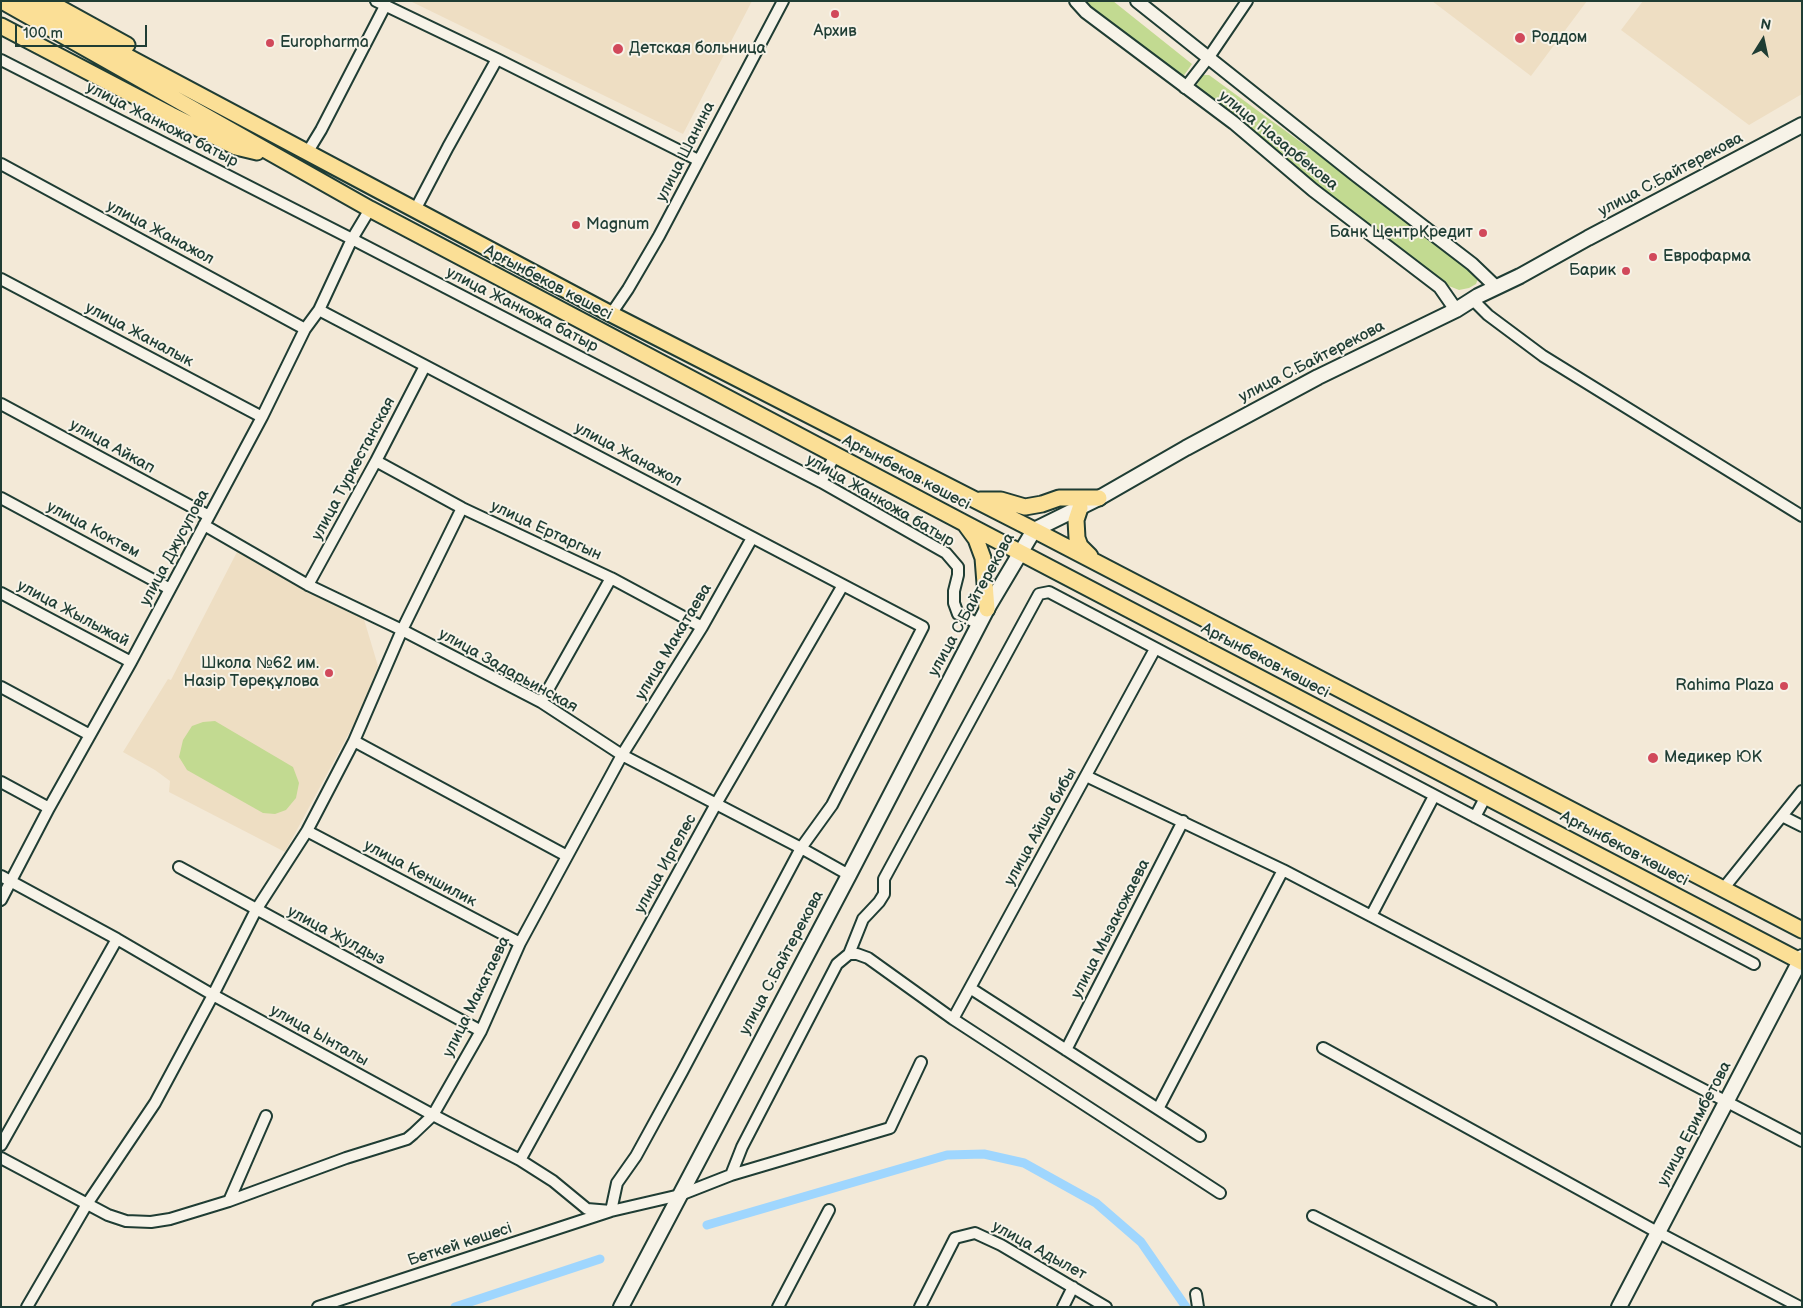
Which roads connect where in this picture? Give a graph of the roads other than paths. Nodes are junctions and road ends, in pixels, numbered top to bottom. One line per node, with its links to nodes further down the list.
1 (2, 1): 17 (main road, Арғынбеков көшесі)
2 (23, 1): 15 (main road, Арғынбеков көшесі)
3 (47, 1): 15 (main road)
4 (783, 1): 18 (street, улица Шанина)
5 (1076, 1): 13 (street, улица Назарбекова)
6 (1137, 1): 10 (street, улица Назарбекова)
7 (1247, 1): 10 (street)
8 (381, 3): 11 (street); 16 (street)
9 (1, 26): 17 (main road)
10 (1209, 57): 13 (street); 24 (street, улица Назарбекова)
11 (497, 59): 18 (street); 21 (street)
12 (1, 60): 22 (street, улица Жанкожа батыр)
13 (1185, 88): 27 (street, улица Назарбекова)
14 (1802, 125): 24 (main road, улица С.Байтерекова)
15 (284, 140): 16 (main road, Арғынбеков көшесі)
16 (306, 153): 21 (main road, Арғынбеков көшесі)
17 (278, 158): 20 (main road, Арғынбеков көшесі)
18 (698, 160): 28 (street, улица Шанина)
19 (1, 164): 29 (street, улица Жанажол)
20 (370, 209): 22 (street, улица Джусупова); 33 (main road, Арғынбеков көшесі)
21 (415, 210): 28 (main road, Арғынбеков көшесі)
22 (352, 239): 26 (street, улица Джусупова); 35 (street, улица Жанкожа батыр)
23 (1, 279): 32 (street, улица Жаналык)
24 (1496, 287): 25 (main road, улица С.Байтерекова)
25 (1473, 300): 27 (main road, улица С.Байтерекова); 41 (street)
26 (319, 310): 29 (street, улица Джусупова); 30 (street, улица Жанажол)
27 (1456, 310): 37 (main road, улица С.Байтерекова)
28 (611, 314): 38 (main road, Арғынбеков көшесі)
29 (305, 329): 32 (street, улица Джусупова)
30 (425, 366): 34 (street, улица Туркестанская); 45 (street, улица Жанажол)
31 (1, 404): 42 (street, улица Айкап)
32 (262, 417): 42 (street, улица Джусупова)
33 (835, 455): 35 (street); 43 (main road, Арғынбеков көшесі)
34 (376, 461): 39 (street, улица Ертаргын); 49 (street, улица Туркестанская)
35 (821, 482): 54 (street, улица Жанкожа батыр)
36 (1, 498): 51 (street, улица Коктем)
37 (1099, 498): 38 (main road); 40 (main road, улица С.Байтерекова)
38 (976, 500): 44 (main road, Арғынбеков көшесі)
39 (462, 508): 48 (street, улица Ертаргын); 56 (street)
40 (1080, 508): 44 (main road, улица С.Байтерекова); 47 (main road)
41 (1802, 516)
42 (206, 521): 49 (street, улица Задарьинская); 51 (street, улица Джусупова)
43 (964, 523): 46 (main road, Арғынбеков көшесі); 53 (main road)
44 (1034, 530): 46 (main road, улица С.Байтерекова); 47 (main road, Арғынбеков көшесі)
45 (752, 538): 50 (street, улица Жанажол); 55 (street, улица Макатаева)
46 (1021, 552): 53 (main road, улица С.Байтерекова); 68 (main road, Арғынбеков көшесі)
47 (1094, 561): 83 (main road, Арғынбеков көшесі)
48 (611, 578): 55 (street, улица Ертаргын); 60 (street)
49 (308, 585): 56 (street, улица Задарьинская)
50 (843, 585): 69 (street, улица Иргелес); 76 (street, улица Жанажол)
51 (170, 589): 58 (street, улица Джусупова)
52 (1, 593): 58 (street, улица Жылыжай)
53 (987, 609): 54 (main road, улица С.Байтерекова)
54 (979, 624): 80 (main road, улица С.Байтерекова)
55 (702, 627): 63 (street, улица Макатаева)
56 (402, 630): 60 (street, улица Задарьинская); 62 (street)
57 (1155, 649): 64 (street, улица Айша бибы); 67 (street); 90 (street)
58 (130, 662): 61 (street, улица Джусупова)
59 (1, 687): 61 (street)
60 (540, 702): 63 (street, улица Задарьинская)
61 (90, 735): 70 (street, улица Джусупова)
62 (354, 741): 75 (street); 77 (street)
63 (622, 755): 69 (street, улица Задарьинская); 77 (street, улица Макатаева)
64 (1086, 776): 73 (street); 93 (street, улица Айша бибы)
65 (1, 782): 70 (street)
66 (1802, 791): 71 (street)
67 (1434, 796): 72 (street); 86 (street)
68 (1486, 796): 72 (street); 91 (main road, Арғынбеков көшесі)
69 (716, 804): 76 (street, улица Задарьинская); 108 (street, улица Иргелес)
70 (49, 808): 82 (street, улица Джусупова)
71 (1782, 816): 74 (street); 83 (street)
72 (1474, 817): 92 (street)
73 (1183, 821): 79 (street); 98 (street, улица Мызакожаева)
74 (1802, 826)
75 (307, 831): 85 (street); 89 (street, улица Кеншилик)
76 (801, 848): 80 (street, улица Задарьинская); 115 (street)
77 (568, 856): 89 (street, улица Макатаева)
78 (179, 866): 85 (street, улица Жулдыз)
79 (1284, 870): 86 (street); 101 (street)
80 (849, 875): 111 (main road, улица С.Байтерекова)
81 (1, 876): 82 (street, улица Ынталы)
82 (12, 881): 84 (street, улица Джусупова); 88 (street, улица Ынталы)
83 (1724, 889): 87 (main road, Арғынбеков көшесі)
84 (1, 900)
85 (256, 910): 94 (street); 96 (street, улица Жулдыз)
86 (1371, 916): 100 (street)
87 (1802, 930)
88 (117, 939): 94 (street, улица Ынталы); 106 (street)
89 (520, 943): 96 (street, улица Макатаева)
90 (849, 954): 95 (street); 109 (street)
91 (1801, 960): 100 (main road, улица Еримбетова)
92 (1754, 964)
93 (970, 988): 95 (street, улица Айша бибы); 98 (street)
94 (213, 995): 102 (street, улица Ынталы); 113 (street)
95 (953, 1019): 110 (street)
96 (481, 1032): 102 (street, улица Макатаева)
97 (1323, 1048): 117 (street)
98 (1066, 1050): 101 (street)
99 (921, 1062): 109 (street)
100 (1727, 1102): 105 (street); 117 (main road, улица Еримбетова)
101 (1158, 1109): 104 (street)
102 (433, 1115): 108 (street, улица Ынталы); 112 (street, улица Макатаева)
103 (266, 1116): 112 (street)
104 (1200, 1136)
105 (1802, 1141)
106 (1, 1145)
107 (1, 1158): 113 (street, улица Макатаева)
108 (520, 1160): 115 (street, улица Ынталы)
109 (732, 1175): 111 (street)
110 (1220, 1194)
111 (680, 1195): 115 (street); 122 (main road, улица С.Байтерекова)
112 (229, 1201): 113 (street, улица Макатаева)
113 (88, 1204): 120 (street)
114 (829, 1210): 123 (street)
115 (611, 1211): 121 (street, Беткей көшесі)
116 (1313, 1216): 128 (street)
117 (1658, 1232): 129 (main road, улица Еримбетова); 130 (street)
118 (1073, 1287): 124 (street, улица Адылет); 125 (street); 126 (street, улица Адылет)
119 (1196, 1294): 127 (street)
120 (27, 1307)
121 (318, 1307)
122 (621, 1307)
123 (778, 1307)
124 (920, 1307)
125 (1063, 1307)
126 (1106, 1307)
127 (1198, 1307)
128 (1491, 1307)
129 (1619, 1307)
130 (1800, 1307)

